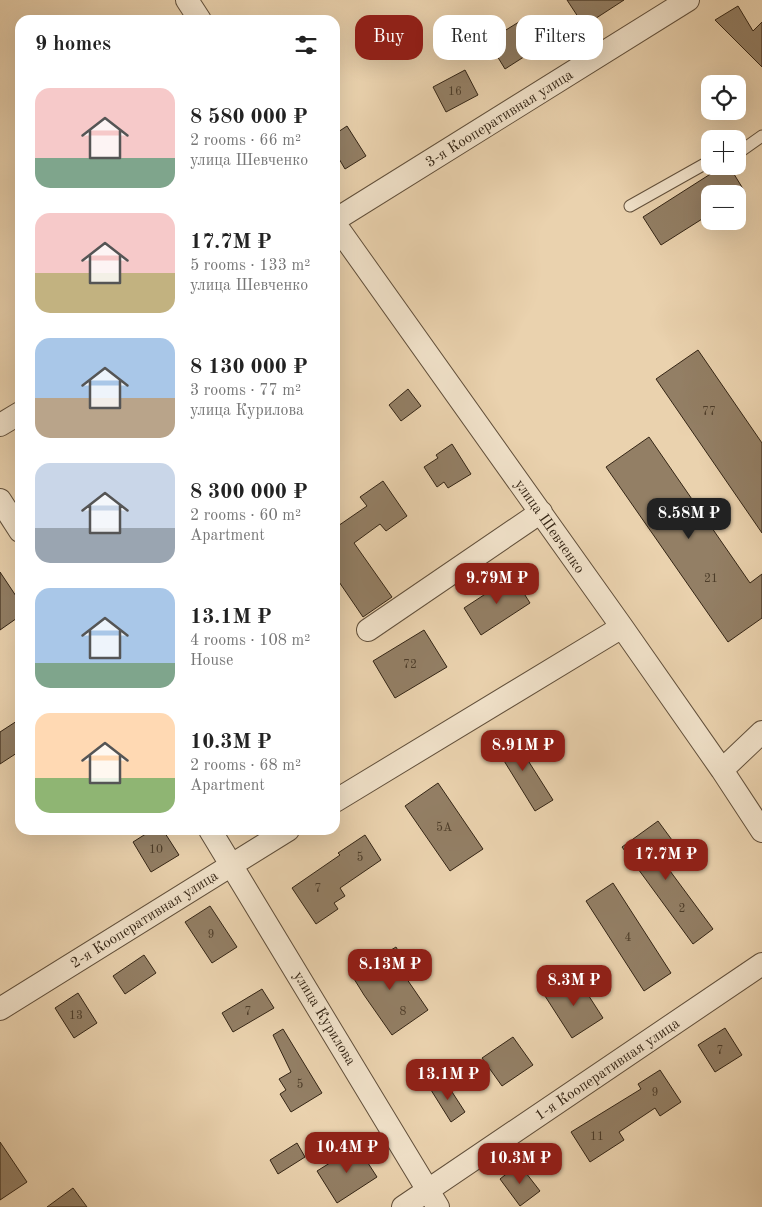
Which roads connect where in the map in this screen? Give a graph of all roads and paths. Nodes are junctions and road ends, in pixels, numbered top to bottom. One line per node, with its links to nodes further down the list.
1 (187, 0): 3 (street)
2 (688, 0): 8 (street, 3-я Кооперативная улица)
3 (197, 15)
4 (762, 136): 5 (lane)
5 (746, 147)
6 (701, 166): 7 (lane)
7 (630, 206)
8 (340, 219)
9 (340, 229): 13 (street, улица Шевченко)
10 (15, 416): 11 (street)
11 (0, 425)
12 (0, 500): 14 (street)
13 (540, 512): 15 (street, улица Шевченко); 16 (street)
14 (15, 523)
15 (622, 627): 18 (street, улица Шевченко); 19 (street)
16 (368, 630)
17 (762, 732): 18 (street)
18 (722, 770): 20 (street, улица Шевченко)
19 (340, 799)
20 (762, 831)
21 (213, 835): 23 (street, улица Курилова)
22 (280, 835): 23 (street, 2-я Кооперативная улица)
23 (232, 864): 25 (street, 2-я Кооперативная улица); 26 (street, улица Курилова)
24 (762, 964): 26 (street, 1-я Кооперативная улица)
25 (0, 1009)
26 (433, 1199): 27 (street, 1-я Кооперативная улица)
27 (403, 1207)

